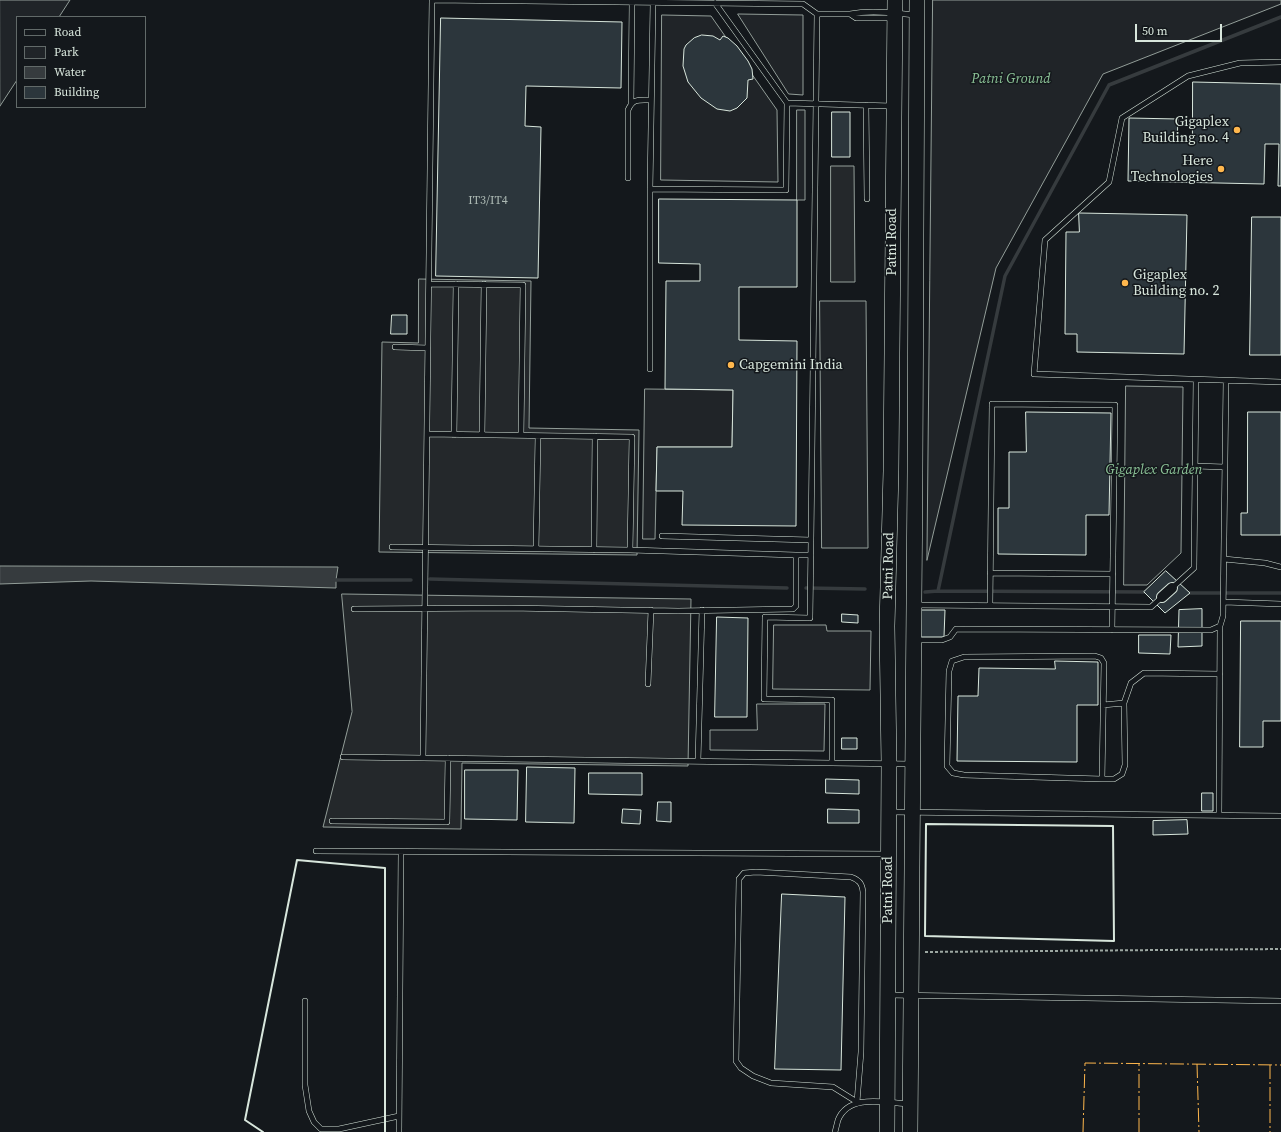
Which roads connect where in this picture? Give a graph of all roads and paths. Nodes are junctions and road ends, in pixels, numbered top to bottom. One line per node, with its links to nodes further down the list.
1 (917, 0): 7 (main road, Patni Road)
2 (632, 2): 3 (lane); 11 (lane); 18 (lane)
3 (653, 3): 4 (lane); 9 (lane)
4 (715, 3): 6 (lane); 10 (lane)
5 (894, 10): 6 (lane); 7 (lane); 14 (main road, Patni Road)
6 (817, 14): 12 (lane)
7 (917, 15): 52 (main road, Patni Road)
8 (1281, 62): 24 (lane)
9 (651, 100): 11 (lane); 16 (lane)
10 (787, 103): 12 (lane); 16 (lane)
11 (631, 104): 15 (lane)
12 (816, 104): 13 (lane); 36 (lane)
13 (866, 105): 14 (lane); 17 (lane)
14 (893, 106): 71 (main road, Patni Road)
15 (628, 178)
16 (650, 188): 23 (lane)
17 (867, 198)
18 (429, 284): 19 (lane); 22 (lane)
19 (456, 284): 20 (lane); 28 (lane)
20 (484, 284): 29 (lane); 30 (lane)
21 (395, 347): 22 (lane)
22 (428, 348): 27 (lane)
23 (650, 369)
24 (1196, 380): 25 (lane); 33 (lane)
25 (1226, 381): 26 (lane); 34 (lane)
26 (1281, 382)
27 (427, 434): 28 (lane); 38 (lane)
28 (454, 435): 29 (lane)
29 (482, 435): 30 (lane)
30 (520, 436): 31 (lane)
31 (538, 436): 32 (lane); 39 (lane)
32 (595, 436): 40 (lane); 41 (lane)
33 (1195, 466): 34 (lane); 48 (lane)
34 (1225, 467): 44 (lane)
35 (662, 536): 36 (lane)
36 (811, 540): 43 (lane)
37 (392, 547): 38 (lane)
38 (426, 548): 39 (lane); 56 (lane)
39 (536, 549): 40 (lane)
40 (594, 550): 41 (lane)
41 (630, 550): 42 (lane)
42 (796, 555): 43 (lane); 58 (lane)
43 (811, 555): 70 (lane)
44 (1224, 559): 45 (lane); 50 (lane)
45 (1281, 567)
46 (990, 573): 47 (lane); 47 (lane); 53 (lane)
47 (1113, 574): 54 (lane)
48 (1172, 588): 49 (street)
49 (1162, 597): 54 (lane)
50 (1224, 602): 51 (lane); 59 (lane)
51 (1281, 604)
52 (914, 605): 53 (lane); 61 (main road, Patni Road)
53 (990, 605): 54 (lane)
54 (1113, 607): 60 (lane)
55 (354, 609): 56 (lane)
56 (424, 609): 57 (lane); 67 (lane)
57 (651, 610): 58 (lane); 63 (lane)
58 (702, 610): 69 (lane)
59 (1220, 626): 60 (lane); 62 (lane)
60 (1112, 630): 61 (lane)
61 (914, 640): 72 (main road, Patni Road)
62 (1220, 674): 64 (lane); 76 (lane)
63 (648, 684)
64 (1124, 704): 65 (lane); 73 (lane)
65 (1103, 705): 73 (lane); 73 (lane)
66 (344, 757): 67 (lane)
67 (423, 758): 68 (lane)
68 (448, 758): 69 (lane); 78 (lane)
69 (698, 761): 70 (lane)
70 (832, 763): 71 (lane)
71 (889, 764): 72 (lane); 74 (main road, Patni Road)
72 (913, 764): 75 (main road, Patni Road)
73 (1102, 779)
74 (889, 812): 75 (lane); 81 (main road, Patni Road)
75 (912, 812): 76 (lane); 83 (main road, Patni Road)
76 (1219, 815): 77 (lane)
77 (1281, 816)
78 (332, 821)
79 (316, 851): 80 (lane)
80 (401, 852): 81 (lane); 91 (lane)
81 (888, 854): 84 (main road, Patni Road)
82 (1281, 949): 83 (path)
83 (912, 952): 85 (main road, Patni Road)
84 (888, 995): 85 (lane); 89 (main road, Patni Road)
85 (911, 995): 87 (lane); 90 (main road, Patni Road)
86 (306, 1001): 91 (lane)
87 (1281, 1002)
88 (857, 1102): 88 (lane); 89 (lane); 93 (lane)
89 (887, 1103): 90 (lane); 94 (main road, Patni Road)
90 (910, 1104): 95 (main road, Patni Road)
91 (399, 1116): 92 (lane)
92 (399, 1132)
93 (835, 1132)
94 (887, 1132)
95 (910, 1132)

